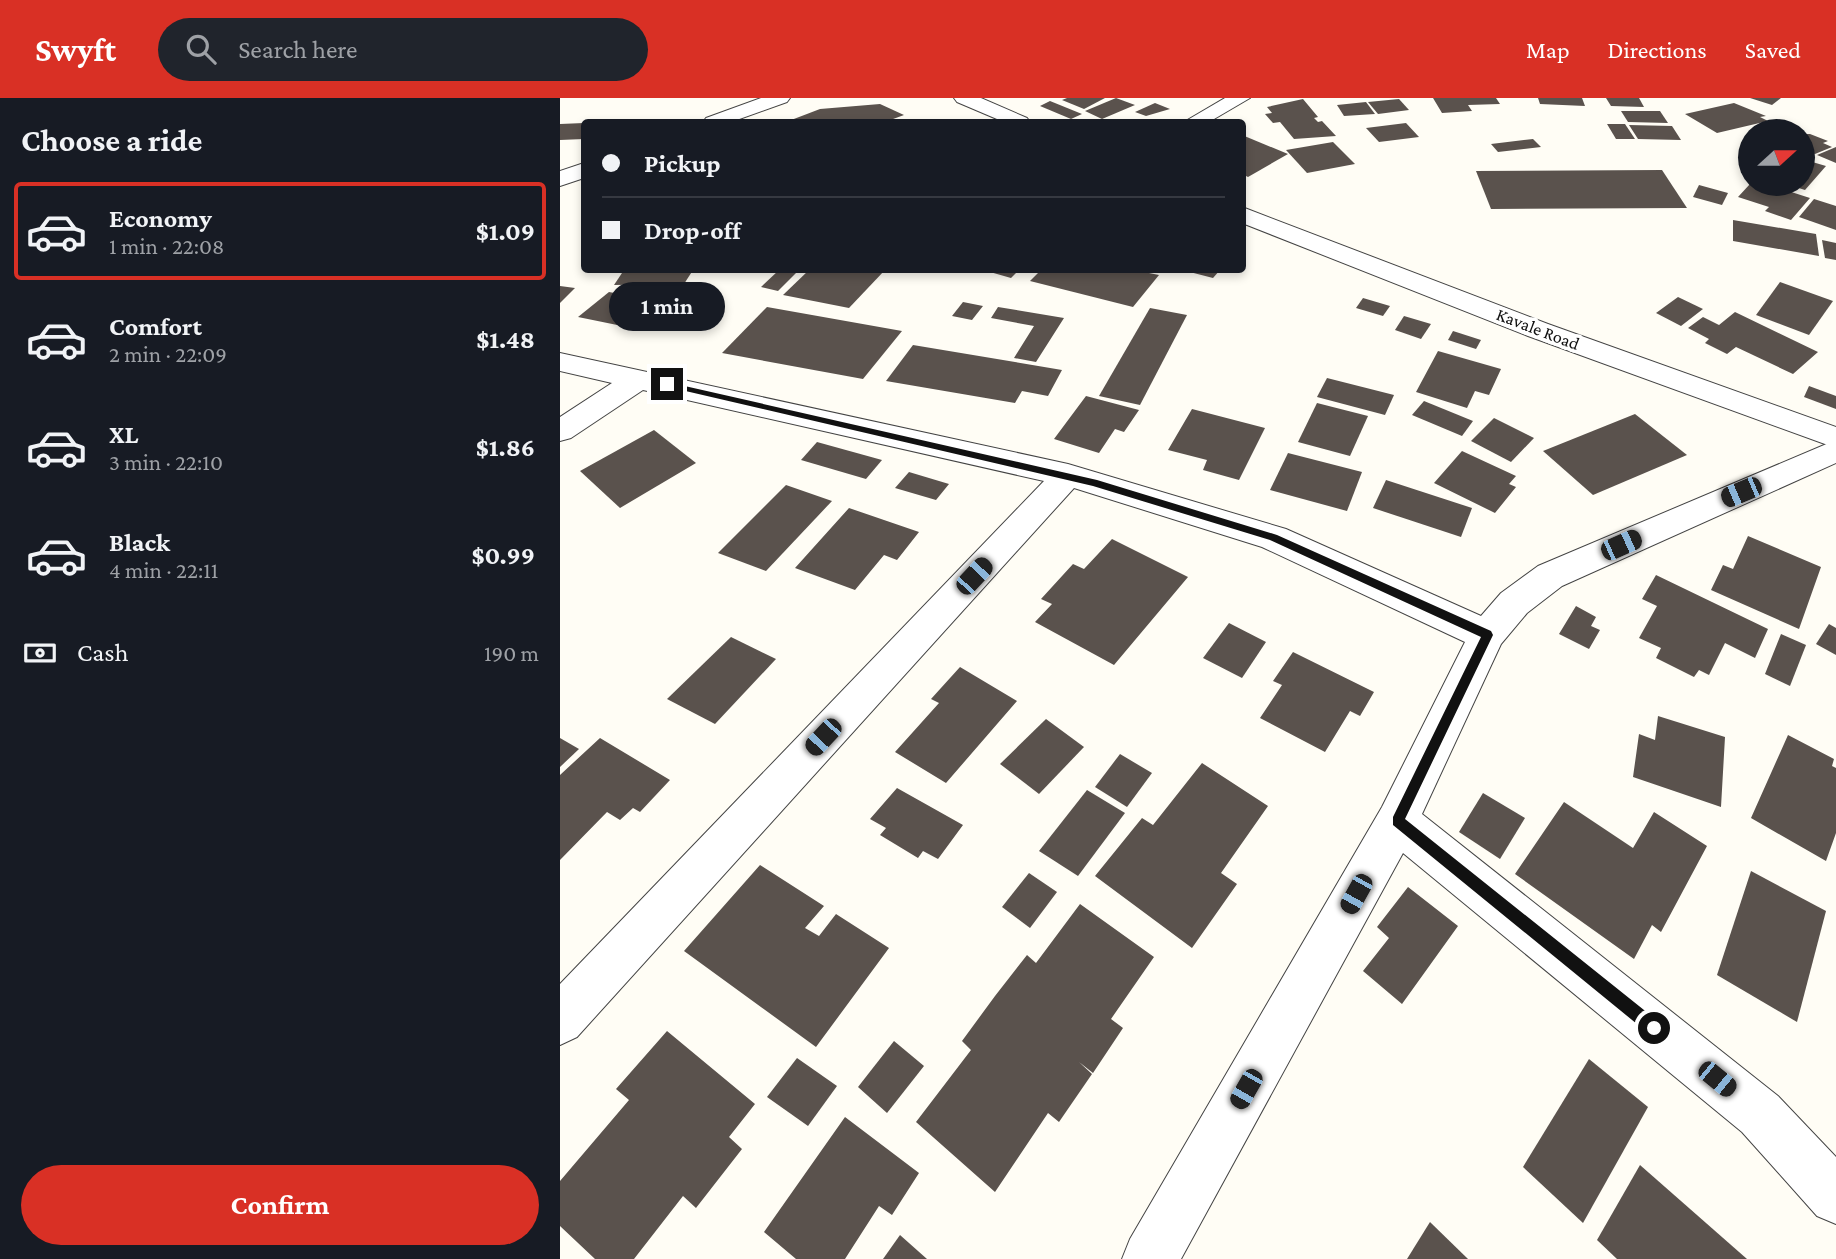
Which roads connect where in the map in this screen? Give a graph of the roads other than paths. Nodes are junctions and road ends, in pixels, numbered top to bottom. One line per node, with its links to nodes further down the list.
1 (780, 98): 4 (street)
2 (964, 98): 5 (street)
3 (1240, 98): 6 (street)
4 (721, 119)
5 (1013, 119)
6 (1200, 119)
7 (581, 171): 8 (street)
8 (560, 179)
9 (1246, 216): 13 (street, Kavale Road)
10 (560, 362): 11 (street)
11 (640, 378): 12 (street); 15 (street)
12 (560, 431)
13 (1836, 438)
14 (1836, 451): 16 (street)
15 (1068, 475): 16 (street); 18 (street)
16 (1487, 635): 17 (street)
17 (1397, 821): 19 (street); 20 (street)
18 (560, 1020)
19 (1836, 1197)
20 (1150, 1259)

